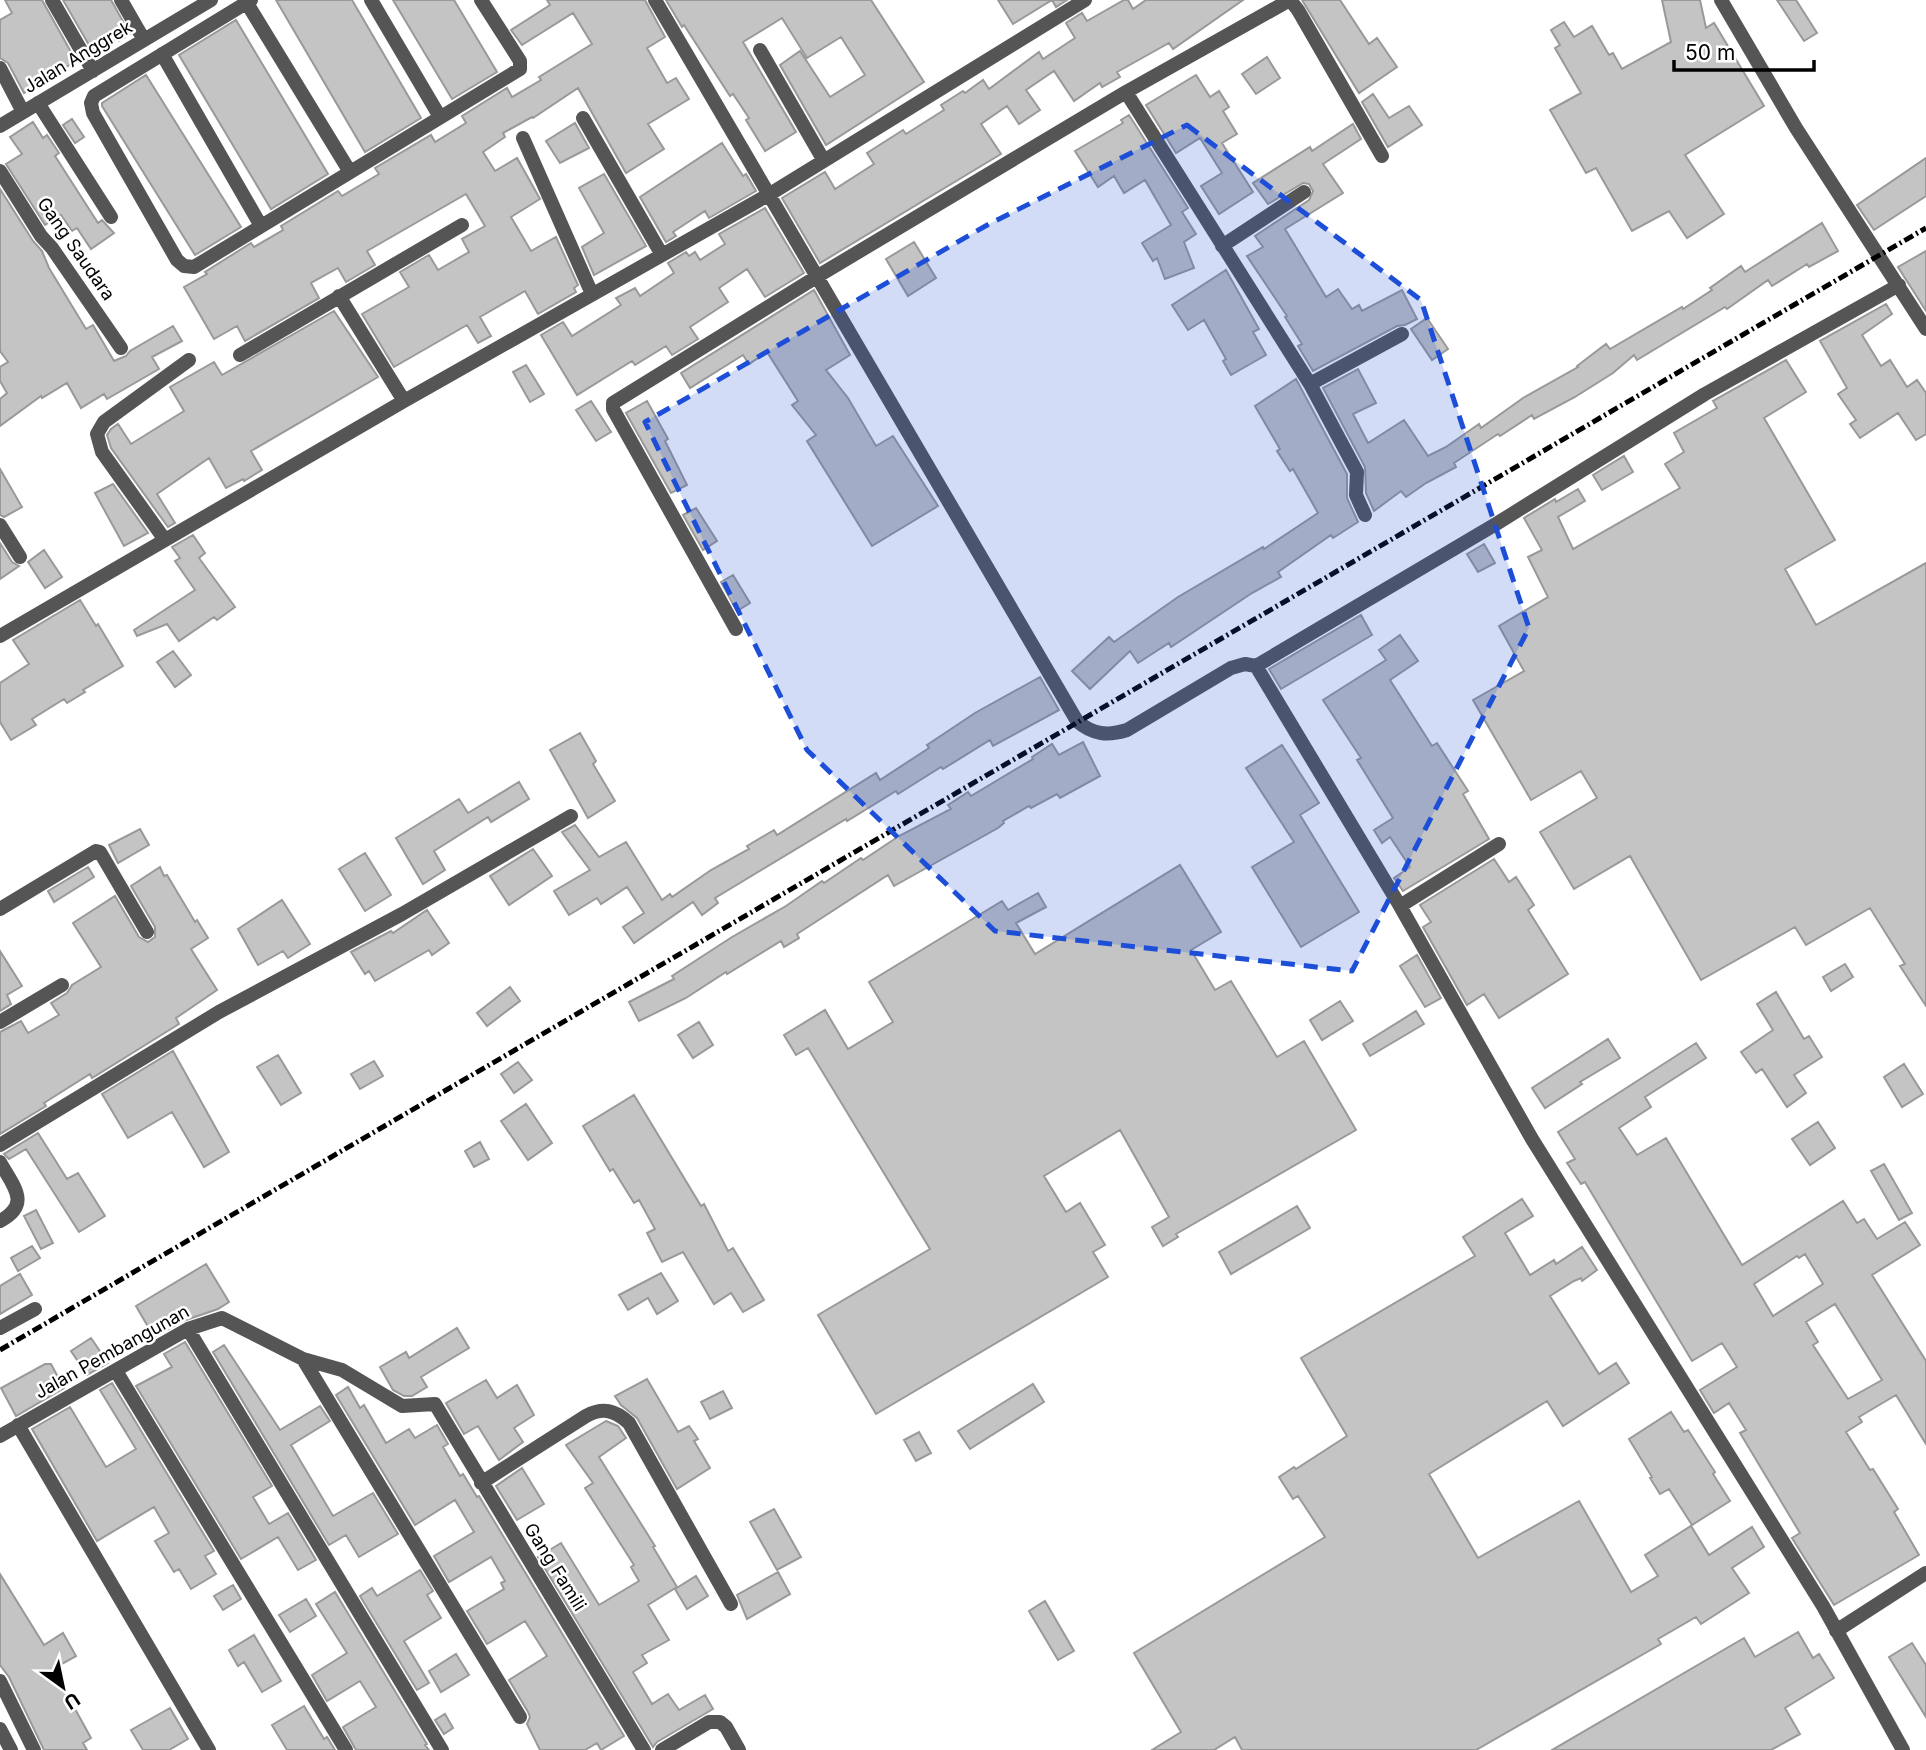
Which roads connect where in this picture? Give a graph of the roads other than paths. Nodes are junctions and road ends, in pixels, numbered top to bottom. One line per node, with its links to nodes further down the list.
1 (52, 0): 14 (street)
2 (121, 0): 10 (street)
3 (211, 0): 10 (street, Jalan Anggrek)
4 (371, 0): 18 (street)
5 (481, 0): 18 (street)
6 (655, 0): 27 (street)
7 (1085, 0): 23 (street)
8 (1721, 0): 34 (street)
9 (247, 1): 12 (street); 25 (street)
10 (144, 40): 14 (street, Jalan Anggrek)
11 (760, 50): 23 (street)
12 (162, 54): 30 (street); 30 (street)
13 (0, 68): 17 (street)
14 (93, 71): 16 (street, Jalan Anggrek)
15 (1126, 92): 22 (street); 31 (street); 33 (street)
16 (38, 103): 17 (street, Jalan Anggrek); 28 (street)
17 (23, 112): 20 (street, Jalan Anggrek)
18 (440, 117): 25 (street)
19 (583, 118): 32 (street)
20 (0, 126)
21 (523, 138): 35 (street)
22 (1382, 156)
23 (824, 161): 27 (street)
24 (0, 172): 39 (street, Gang Saudara)
25 (350, 172): 30 (street)
26 (1304, 192): 31 (street)
27 (770, 194): 32 (street); 33 (street)
28 (111, 217)
29 (462, 225): 36 (street)
30 (261, 226)
31 (1222, 246): 42 (street)
32 (662, 255): 35 (street)
33 (818, 276): 48 (street); 50 (street)
34 (1899, 285): 37 (street); 50 (street)
35 (592, 293): 43 (street)
36 (339, 296): 40 (street); 43 (street)
37 (1926, 329)
38 (1402, 334): 42 (street)
39 (121, 348)
40 (240, 355)
41 (189, 360): 46 (street)
42 (1310, 384): 44 (street)
43 (404, 401): 46 (street)
44 (1366, 515)
45 (0, 524): 47 (street)
46 (165, 540): 49 (street)
47 (20, 557)
48 (736, 629)
49 (0, 636)
50 (1256, 666): 53 (street)
51 (571, 816): 58 (street)
52 (1499, 844): 53 (street)
53 (1400, 906): 72 (street)
54 (0, 909): 55 (street)
55 (147, 932)
56 (62, 985): 57 (street)
57 (0, 1022)
58 (0, 1145)
59 (0, 1162): 60 (street)
60 (0, 1221)
61 (35, 1309): 62 (street)
62 (0, 1328)
63 (188, 1329): 64 (street, Jalan Pembangunan); 65 (street, Jalan Pembangunan); 80 (street)
64 (303, 1359): 66 (street, Jalan Pembangunan); 74 (street)
65 (116, 1371): 67 (street, Jalan Pembangunan); 79 (street)
66 (435, 1404): 69 (street, Gang Famili)
67 (18, 1425): 68 (street, Jalan Pembangunan); 78 (street)
68 (0, 1436)
69 (481, 1483): 71 (street); 81 (street, Gang Famili)
70 (1926, 1573): 72 (street)
71 (732, 1604)
72 (1836, 1631): 84 (street)
73 (0, 1681): 77 (street)
74 (520, 1717)
75 (0, 1729): 76 (street)
76 (11, 1750)
77 (34, 1750)
78 (209, 1750)
79 (346, 1750)
80 (442, 1750)
81 (644, 1750)
82 (662, 1750): 83 (street)
83 (739, 1750)
84 (1903, 1750)

